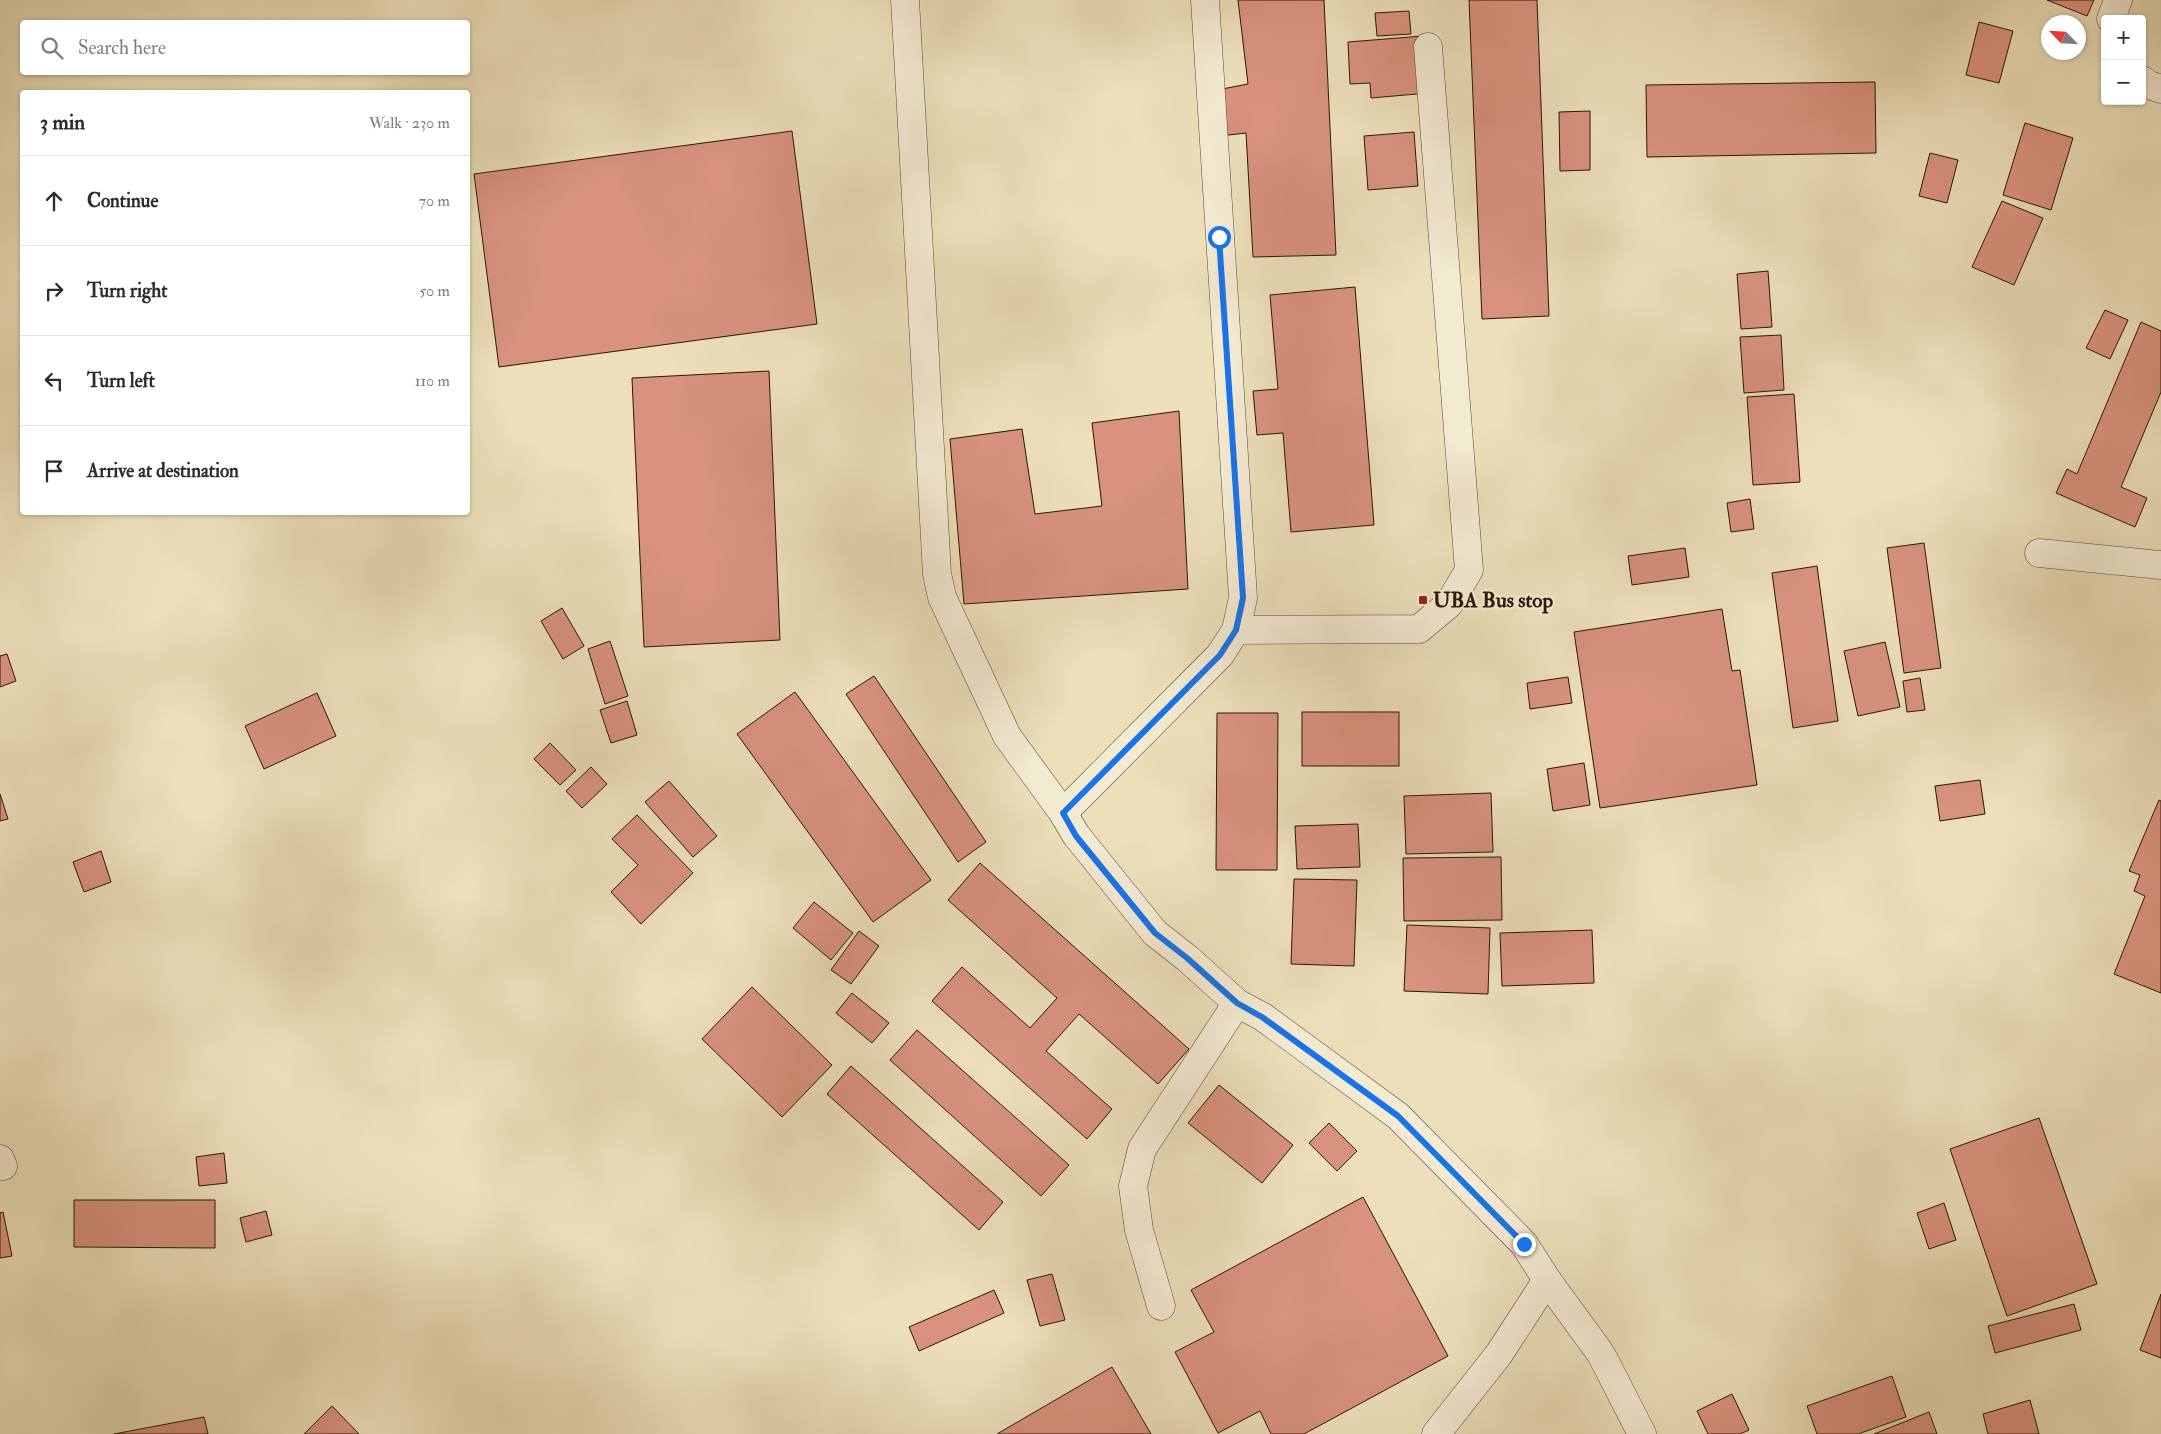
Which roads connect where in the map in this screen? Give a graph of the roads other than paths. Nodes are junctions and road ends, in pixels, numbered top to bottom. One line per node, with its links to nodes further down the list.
1 (905, 0): 11 (street)
2 (1205, 0): 10 (street)
3 (2118, 0): 4 (street)
4 (2112, 15)
5 (1428, 47): 10 (street)
6 (2146, 83): 7 (street)
7 (2161, 89)
8 (2038, 552): 9 (street)
9 (2161, 565)
10 (1236, 630): 11 (street)
11 (1063, 813): 12 (street)
12 (1237, 1003): 13 (street); 14 (street)
13 (1547, 1280): 15 (street); 16 (street)
14 (1161, 1306)
15 (1438, 1433)
16 (1642, 1434)

